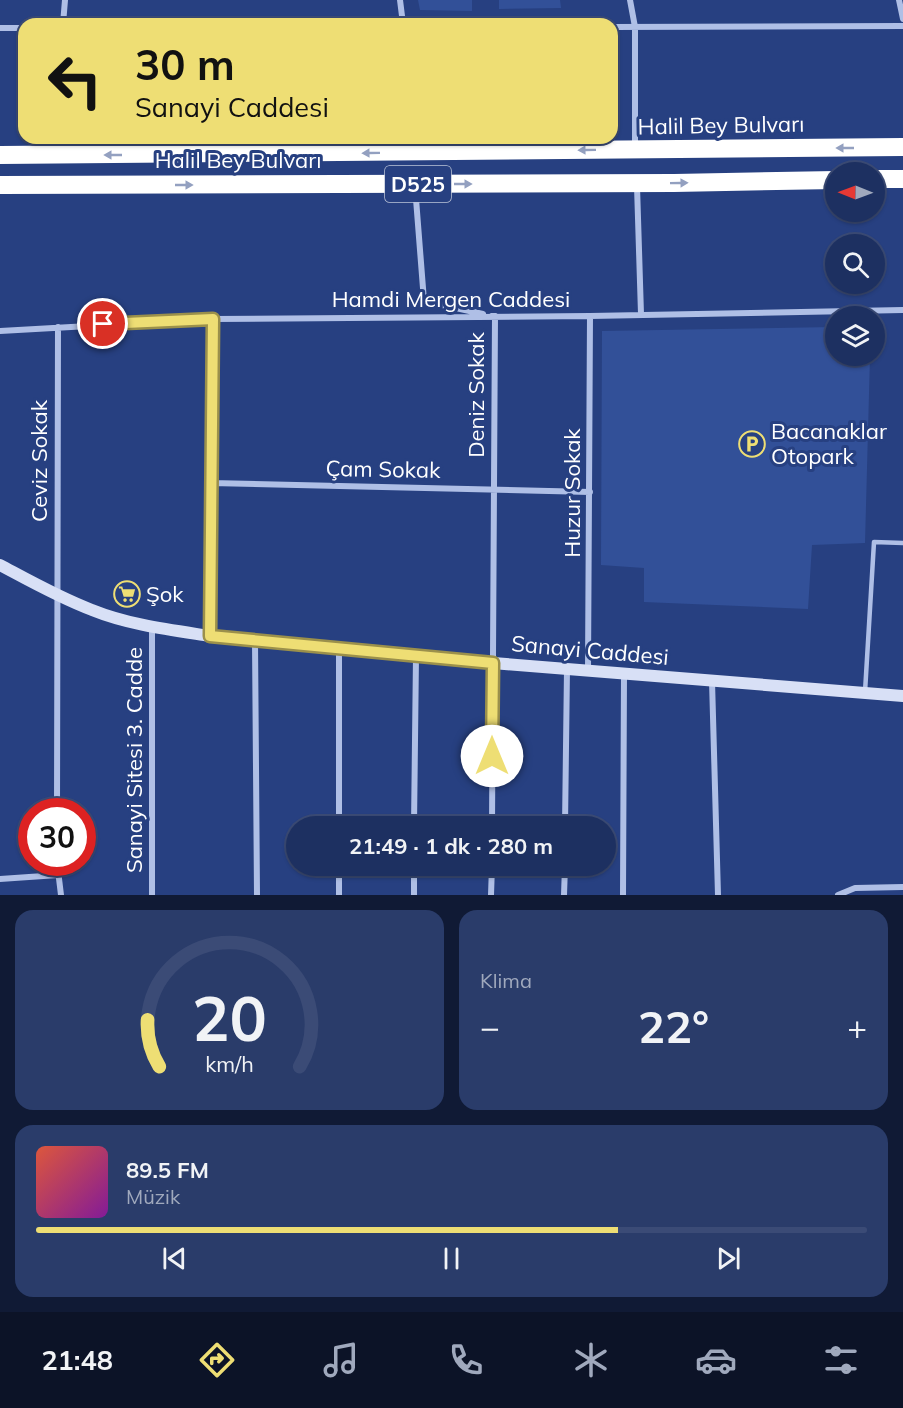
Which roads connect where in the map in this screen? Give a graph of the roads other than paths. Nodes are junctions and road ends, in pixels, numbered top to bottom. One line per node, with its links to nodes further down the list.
1 (65, 0): 5 (street)
2 (400, 0): 6 (street)
3 (630, 0): 10 (street)
4 (899, 0): 7 (street)
5 (64, 18)
6 (402, 18)
7 (903, 19)
8 (903, 26): 10 (street)
9 (618, 27): 10 (street)
10 (635, 27): 14 (street)
11 (0, 28): 12 (street)
12 (18, 28)
13 (903, 147): 14 (highway, Halil Bey Bulvarı / D525, one-way to 14)
14 (635, 150): 15 (highway, Halil Bey Bulvarı / D525, one-way to 15)
15 (0, 155)
16 (903, 179): 18 (highway)
17 (825, 180): 19 (highway, Halil Bey Bulvarı / D525, one-way to 17)
18 (885, 180)
19 (637, 183): 20 (highway, Halil Bey Bulvarı / D525, one-way to 19); 23 (street)
20 (415, 184): 21 (highway, Halil Bey Bulvarı / D525, one-way to 20); 24 (street, Deniz Sokak)
21 (0, 185)
22 (903, 310): 23 (street, Hamdi Mergen Caddesi)
23 (641, 314): 25 (street, Hamdi Mergen Caddesi)
24 (495, 316): 25 (street, Hamdi Mergen Caddesi); 26 (street, Hamdi Mergen Caddesi); 30 (street, Deniz Sokak)
25 (591, 316): 31 (street, Huzur Sokak)
26 (213, 319): 27 (street, Hamdi Mergen Caddesi); 29 (street)
27 (58, 327): 28 (street, Hamdi Mergen Caddesi); 34 (street, Ceviz Sokak)
28 (0, 331)
29 (211, 483): 30 (street, Çam Sokak); 36 (street)
30 (494, 490): 31 (street, Çam Sokak); 40 (street, Deniz Sokak)
31 (590, 492): 42 (street, Huzur Sokak)
32 (903, 543): 45 (lane)
33 (0, 565): 34 (street, Sanayi Caddesi)
34 (56, 595): 35 (street, Sanayi Caddesi); 47 (street, Ceviz Sokak)
35 (152, 626): 36 (street, Sanayi Caddesi); 61 (street, Sanayi Sitesi 3. Cadde)
36 (210, 636): 37 (street, Sanayi Caddesi)
37 (255, 641): 38 (street, Sanayi Caddesi); 62 (street)
38 (339, 649): 39 (street, Sanayi Caddesi); 48 (street)
39 (416, 656): 40 (street, Sanayi Caddesi); 49 (street)
40 (493, 663): 41 (street, Sanayi Caddesi); 50 (street, Deniz Sokak)
41 (567, 669): 42 (street, Sanayi Caddesi); 51 (street)
42 (588, 671): 43 (street, Sanayi Caddesi)
43 (624, 674): 44 (street, Sanayi Caddesi); 67 (street)
44 (712, 681): 45 (street, Sanayi Caddesi); 68 (street)
45 (865, 693): 46 (street, Sanayi Caddesi)
46 (903, 696)
47 (57, 798)
48 (339, 816)
49 (414, 816)
50 (492, 816)
51 (565, 816)
52 (35, 876): 58 (street)
53 (58, 876): 60 (street)
54 (339, 876): 63 (street)
55 (414, 876): 64 (street)
56 (492, 876): 65 (street)
57 (565, 876): 66 (street)
58 (0, 879)
59 (903, 887): 69 (street)
60 (61, 895)
61 (152, 895)
62 (257, 895)
63 (339, 895)
64 (414, 895)
65 (491, 895)
66 (564, 895)
67 (623, 895)
68 (718, 895)
69 (838, 895)

